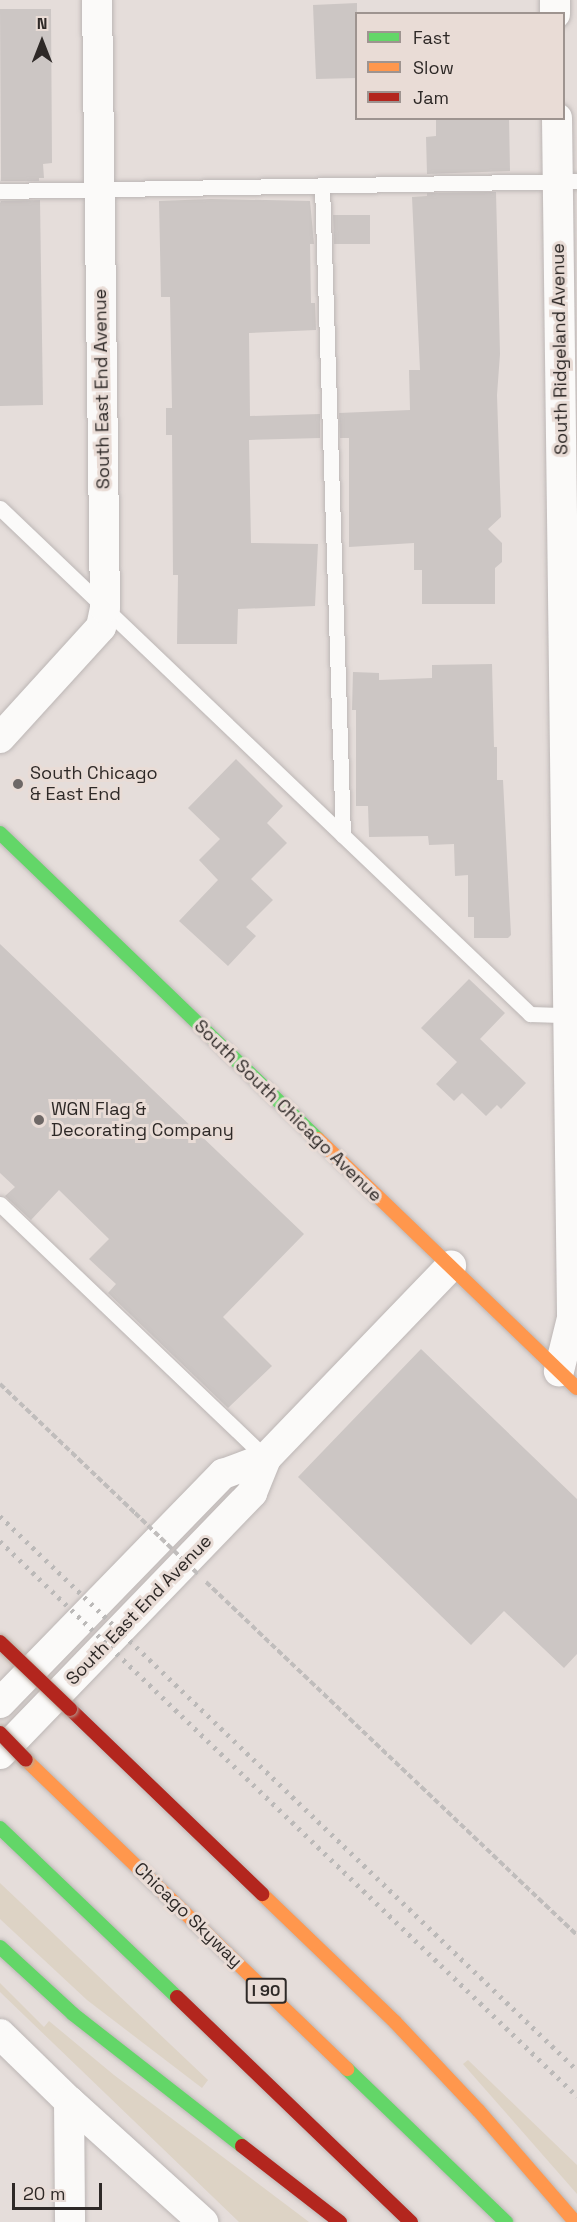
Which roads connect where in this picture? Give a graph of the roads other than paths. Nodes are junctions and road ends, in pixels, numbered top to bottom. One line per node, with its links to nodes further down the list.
1 (97, 0): 5 (street, South East End Avenue)
2 (557, 120): 3 (street, South Ridgeland Avenue)
3 (567, 181): 4 (lane); 12 (street, South Ridgeland Avenue)
4 (322, 186): 5 (lane); 11 (lane)
5 (100, 190): 6 (lane); 8 (street, South East End Avenue)
6 (0, 191)
7 (0, 508): 8 (lane)
8 (105, 608): 9 (street, South East End Avenue); 11 (lane)
9 (0, 738)
10 (0, 833): 15 (main road, South South Chicago Avenue)
11 (343, 836): 13 (lane)
12 (572, 859): 13 (street, South Ridgeland Avenue)
13 (568, 1015): 16 (street, South Ridgeland Avenue)
14 (0, 1204): 18 (lane)
15 (451, 1266): 17 (main road, South South Chicago Avenue); 18 (street, South East End Avenue)
16 (572, 1338): 17 (street, South Ridgeland Avenue)
17 (568, 1379)
18 (266, 1458): 20 (street, South East End Avenue); 22 (street, South East End Avenue)
19 (0, 1642): 32 (main road, bridge)
20 (0, 1703)
21 (0, 1733): 22 (main road, Chicago Skyway / I 90, bridge)
22 (13, 1757): 31 (main road, Chicago Skyway / I 90)
23 (0, 1828): 30 (main road)
24 (0, 1947): 29 (main road)
25 (0, 2034): 26 (street)
26 (69, 2101): 27 (street); 28 (street)
27 (70, 2222)
28 (203, 2222)
29 (340, 2222)
30 (411, 2222)
31 (506, 2222)
32 (575, 2222)

